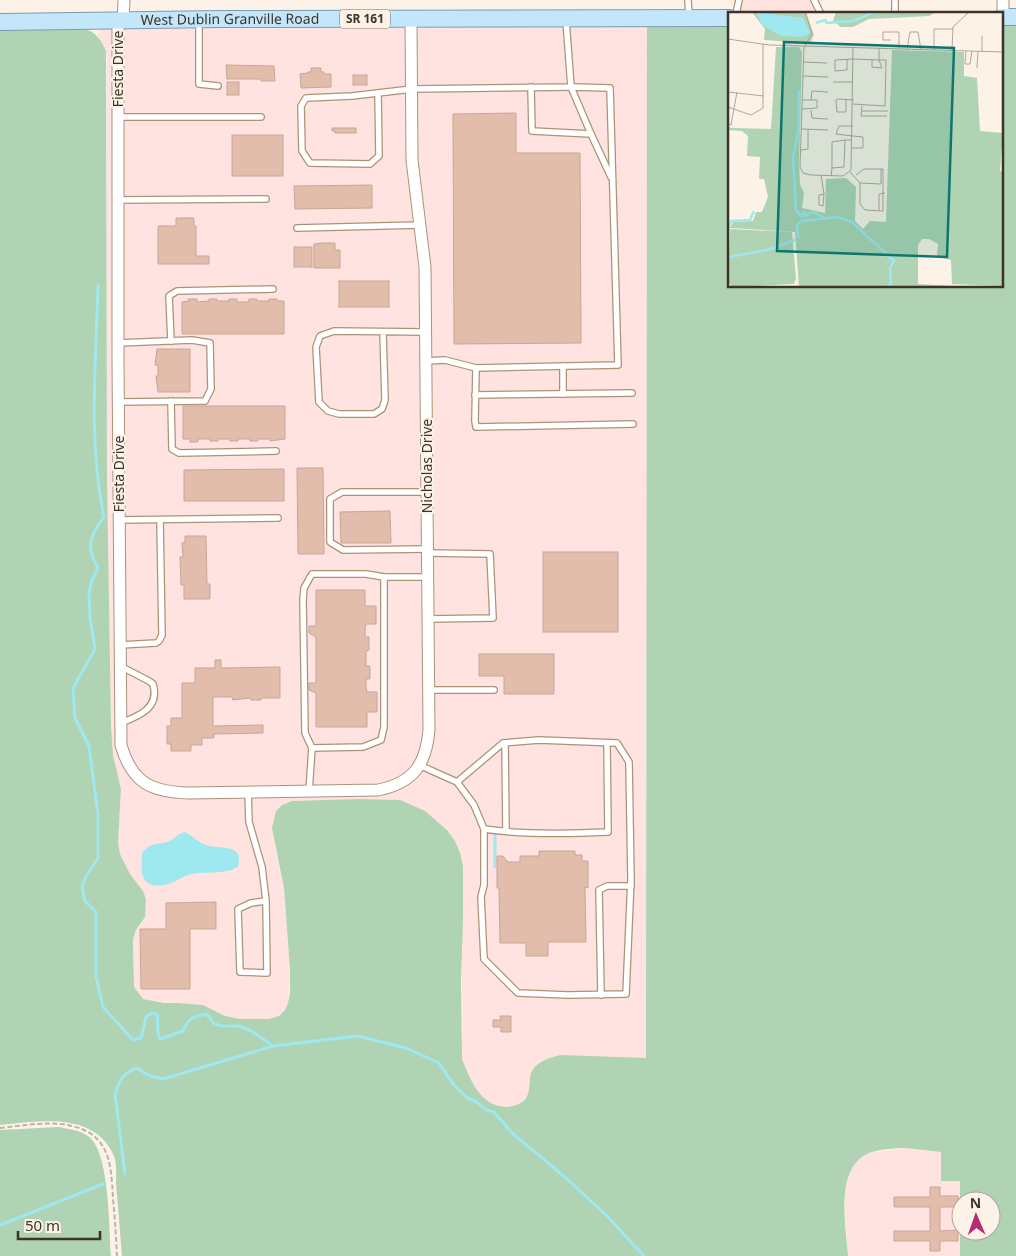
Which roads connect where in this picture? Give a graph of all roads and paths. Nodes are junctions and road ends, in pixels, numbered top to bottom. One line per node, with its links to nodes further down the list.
1 (124, 0): 10 (street, Fiesta Drive)
2 (688, 0): 6 (lane)
3 (814, 0): 4 (lane)
4 (820, 12)
5 (565, 18): 6 (main road, West Dublin Granville Road / SR 161); 9 (main road, West Dublin Granville Road / SR 161); 14 (lane)
6 (689, 18): 7 (main road, West Dublin Granville Road / SR 161)
7 (728, 18)
8 (199, 19): 9 (main road, West Dublin Granville Road / SR 161); 10 (main road, West Dublin Granville Road / SR 161); 12 (lane)
9 (412, 19): 15 (street, Nicholas Drive)
10 (120, 21): 11 (main road, West Dublin Granville Road / SR 161); 17 (street, Fiesta Drive)
11 (0, 22)
12 (218, 86)
13 (530, 87): 14 (lane); 15 (lane); 19 (lane)
14 (572, 87): 19 (lane); 20 (lane)
15 (412, 89): 16 (lane); 23 (street, Nicholas Drive)
16 (378, 93): 16 (lane)
17 (118, 117): 18 (lane); 22 (street, Fiesta Drive)
18 (261, 117)
19 (591, 134): 20 (lane)
20 (612, 180): 31 (lane)
21 (266, 199): 22 (lane)
22 (118, 200): 29 (street, Fiesta Drive)
23 (421, 225): 24 (lane); 27 (street, Nicholas Drive)
24 (297, 228)
25 (273, 289): 28 (lane)
26 (383, 332): 26 (lane); 27 (lane)
27 (426, 332): 30 (street, Nicholas Drive)
28 (171, 340): 29 (lane); 36 (lane)
29 (118, 343): 37 (street, Fiesta Drive)
30 (426, 361): 32 (lane); 40 (street, Nicholas Drive)
31 (563, 366): 32 (lane); 34 (lane)
32 (476, 368): 35 (lane)
33 (632, 393): 34 (lane)
34 (563, 394): 35 (lane)
35 (475, 396): 38 (lane)
36 (171, 401): 37 (lane); 39 (lane)
37 (118, 402): 42 (street, Fiesta Drive)
38 (633, 424)
39 (276, 451)
40 (428, 492): 44 (street, Nicholas Drive); 44 (lane)
41 (278, 518): 43 (lane)
42 (119, 520): 43 (lane); 48 (street, Fiesta Drive)
43 (160, 520): 48 (lane)
44 (428, 551): 46 (street, Nicholas Drive); 47 (lane)
45 (384, 577): 46 (lane); 55 (lane); 55 (lane)
46 (428, 577): 47 (street, Nicholas Drive)
47 (428, 620): 50 (street, Nicholas Drive)
48 (120, 644): 49 (street, Fiesta Drive)
49 (120, 666): 52 (street, Fiesta Drive); 52 (lane)
50 (429, 690): 51 (lane); 56 (street, Nicholas Drive)
51 (494, 690)
52 (121, 723): 59 (street, Fiesta Drive)
53 (505, 743): 54 (lane); 57 (lane); 62 (lane)
54 (607, 743): 62 (lane); 63 (lane)
55 (312, 748): 58 (lane)
56 (419, 765): 57 (lane); 58 (street, Nicholas Drive)
57 (457, 782): 61 (lane)
58 (309, 791): 60 (street, Nicholas Drive)
59 (248, 792): 60 (street, Fiesta Drive); 64 (lane)
60 (280, 792)
61 (484, 828): 62 (lane); 65 (lane)
62 (506, 831)
63 (631, 886): 65 (lane); 65 (lane)
64 (266, 902): 64 (lane)
65 (601, 995)
66 (0, 1128): 67 (path)
67 (117, 1256)

